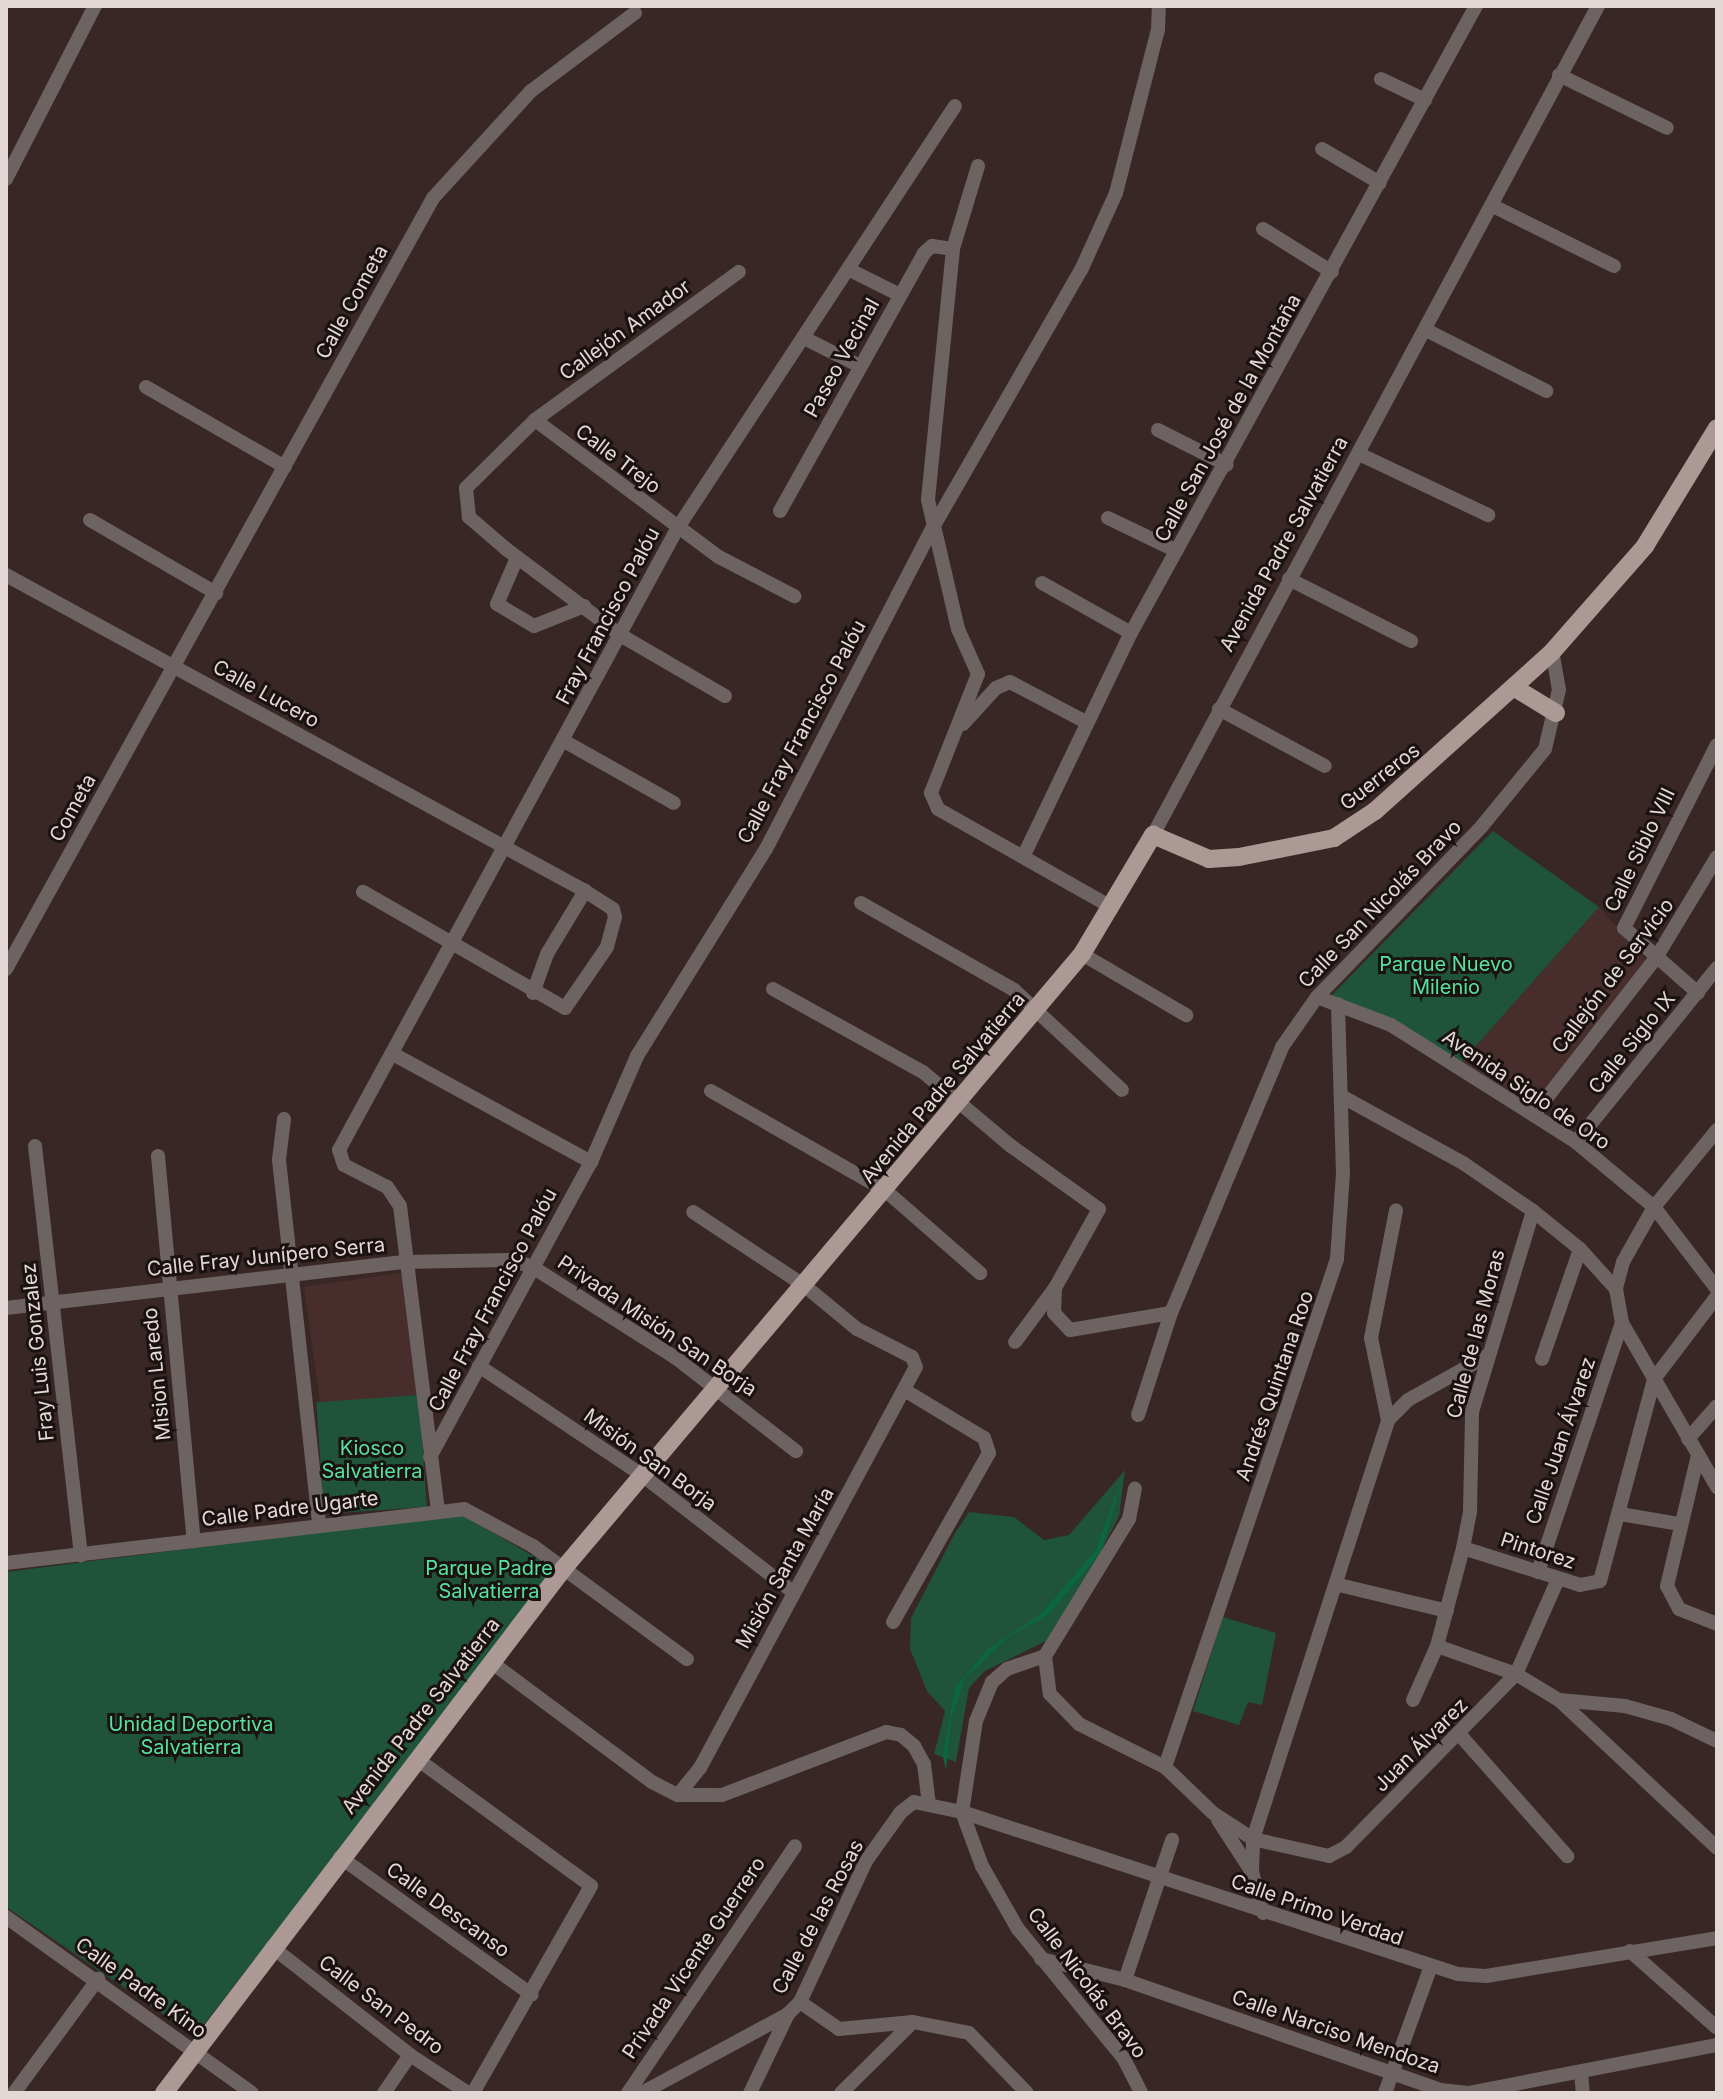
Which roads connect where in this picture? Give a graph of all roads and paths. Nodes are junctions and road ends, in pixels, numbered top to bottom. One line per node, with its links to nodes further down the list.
1 (95, 6): 13 (street)
2 (1159, 6): 39 (street, Calle Fray Francisco Palóu)
3 (1475, 6): 8 (street, Calle San José de la Montaña)
4 (1598, 6): 6 (street, Avenida Padre Salvatierra)
5 (635, 13): 33 (street, Calle Cometa)
6 (1559, 75): 10 (street); 15 (street, Avenida Padre Salvatierra)
7 (1381, 79): 8 (street)
8 (1425, 100): 14 (street, Calle San José de la Montaña)
9 (955, 106): 19 (street, Fray Francisco Palóu)
10 (1667, 128)
11 (1322, 149): 14 (street)
12 (978, 166): 17 (street)
13 (6, 179)
14 (1380, 183): 21 (street, Calle San José de la Montaña)
15 (1493, 206): 18 (street); 23 (street, Avenida Padre Salvatierra)
16 (1263, 229): 21 (street)
17 (953, 249): 22 (street, Paseo Vecinal); 39 (street)
18 (1614, 266)
19 (848, 269): 22 (street); 24 (street, Fray Francisco Palóu)
20 (739, 272): 28 (street, Callejón Amador)
21 (1332, 272): 32 (street, Calle San José de la Montaña)
22 (900, 295): 25 (street, Paseo Vecinal)
23 (1426, 330): 27 (street); 31 (street, Avenida Padre Salvatierra)
24 (804, 338): 25 (street); 38 (street, Fray Francisco Palóu)
25 (860, 366): 34 (street, Paseo Vecinal)
26 (146, 387): 33 (street)
27 (1546, 391)
28 (535, 420): 38 (street, Calle Trejo); 41 (street, Callejón Amador)
29 (1717, 428): 51 (main road, Guerreros)
30 (1158, 430): 32 (street)
31 (1359, 454): 35 (street); 43 (street, Avenida Padre Salvatierra)
32 (1227, 465): 40 (street, Calle San José de la Montaña)
33 (285, 467): 45 (street, Calle Cometa)
34 (780, 511)
35 (1488, 515)
36 (1108, 518): 40 (street)
37 (90, 520): 45 (street)
38 (677, 529): 46 (street, Calle Trejo); 49 (street, Fray Francisco Palóu)
39 (932, 529): 58 (street); 94 (street, Calle Fray Francisco Palóu)
40 (1177, 551): 48 (street, Calle San José de la Montaña)
41 (517, 558): 47 (street); 47 (street)
42 (6, 575): 52 (street, Calle Lucero)
43 (1289, 579): 50 (street); 55 (street, Avenida Padre Salvatierra)
44 (1042, 583): 48 (street)
45 (216, 593): 52 (street, Calle Cometa)
46 (794, 596)
47 (584, 606): 49 (street)
48 (1131, 633): 57 (street, Calle San José de la Montaña)
49 (622, 636): 54 (street); 59 (street, Fray Francisco Palóu)
50 (1411, 641)
51 (1552, 652): 53 (main road, Guerreros); 56 (street, Calle San Nicolás Bravo)
52 (176, 668): 64 (street, Calle Lucero); 75 (street, Cometa)
53 (1515, 688): 56 (main road); 63 (main road, Guerreros)
54 (725, 696)
55 (1219, 709): 61 (street); 63 (street, Avenida Padre Salvatierra)
56 (1556, 713): 79 (street, Calle San Nicolás Bravo)
57 (1086, 722): 58 (street); 65 (street, Calle San José de la Montaña)
58 (960, 727): 65 (street)
59 (564, 741): 62 (street); 64 (street, Fray Francisco Palóu)
60 (1717, 745): 73 (street, Calle Siblo VIII)
61 (1325, 766)
62 (674, 803)
63 (1153, 835): 70 (main road, Avenida Padre Salvatierra)
64 (506, 848): 67 (street, Calle Lucero); 71 (street, Fray Francisco Palóu)
65 (1024, 855): 70 (street)
66 (1717, 857): 73 (street, Callejón de Servicio)
67 (585, 891): 77 (street); 77 (street, Calle Lucero)
68 (363, 892): 71 (street)
69 (861, 903): 81 (street)
70 (1111, 907): 72 (main road, Avenida Padre Salvatierra)
71 (452, 944): 77 (street); 83 (street, Fray Francisco Palóu)
72 (1082, 954): 81 (main road, Avenida Padre Salvatierra); 82 (street)
73 (1656, 958): 78 (street, Calle Siblo VIII); 88 (street, Callejón de Servicio)
74 (1717, 968): 78 (street, Calle Siglo IX)
75 (6, 969)
76 (773, 989): 87 (street)
77 (533, 993)
78 (1698, 993): 91 (street, Calle Siglo IX)
79 (1317, 997): 80 (street, Avenida Siglo de Oro); 113 (street, Calle San Nicolás Bravo)
80 (1338, 1004): 86 (street, Andrés Quintana Roo); 88 (street, Avenida Siglo de Oro)
81 (1036, 1012): 84 (street); 87 (main road, Avenida Padre Salvatierra)
82 (1186, 1015)
83 (393, 1054): 94 (street); 101 (street, Fray Francisco Palóu)
84 (1122, 1090)
85 (711, 1091): 95 (street)
86 (1341, 1096): 98 (street); 158 (street, Andrés Quintana Roo)
87 (960, 1100): 95 (main road, Avenida Padre Salvatierra); 107 (street)
88 (1534, 1114): 91 (street, Avenida Siglo de Oro)
89 (284, 1119): 104 (street)
90 (1717, 1130): 96 (street)
91 (1576, 1142): 96 (street, Avenida Siglo de Oro)
92 (35, 1146): 111 (street, Fray Luis Gonzalez)
93 (158, 1156): 106 (street, Mision Laredo)
94 (591, 1162): 102 (street, Calle Fray Francisco Palóu)
95 (886, 1191): 103 (street); 105 (main road, Avenida Padre Salvatierra)
96 (1654, 1207): 108 (street); 109 (street, Avenida Siglo de Oro)
97 (1396, 1210): 124 (street)
98 (1533, 1211): 100 (street); 116 (street, Calle de las Moras)
99 (693, 1212): 105 (street)
100 (1580, 1249): 108 (street); 117 (street)
101 (405, 1262): 102 (street, Calle Fray Junípero Serra); 104 (street, Calle Fray Junípero Serra); 128 (street)
102 (531, 1266): 118 (street, Calle Fray Francisco Palóu); 120 (street, Privada Misión San Borja)
103 (980, 1273)
104 (289, 1276): 106 (street, Calle Fray Junípero Serra); 135 (street)
105 (805, 1286): 120 (main road, Avenida Padre Salvatierra); 121 (street, Misión Santa María)
106 (168, 1287): 111 (street, Calle Fray Junípero Serra); 136 (street, Mision Laredo)
107 (1055, 1288): 113 (street); 115 (street)
108 (1616, 1289): 114 (street)
109 (1717, 1289)
110 (1717, 1296): 119 (street)
111 (53, 1303): 112 (street, Calle Fray Junípero Serra); 138 (street, Fray Luis Gonzalez)
112 (6, 1308)
113 (1171, 1313): 123 (street, Calle San Nicolás Bravo)
114 (1622, 1323): 119 (street); 141 (street, Calle Juan Álvarez)
115 (1015, 1342)
116 (1487, 1356): 124 (street); 137 (street, Calle de las Moras)
117 (1542, 1359)
118 (479, 1366): 128 (street, Calle Fray Francisco Palóu); 129 (street, Misión San Borja)
119 (1654, 1379): 125 (street); 133 (street)
120 (717, 1387): 126 (street, Privada Misión San Borja); 129 (main road, Avenida Padre Salvatierra)
121 (904, 1390): 144 (street, Misión Santa María); 146 (street)
122 (1717, 1406): 125 (street)
123 (1138, 1415)
124 (1388, 1420): 143 (street)
125 (1688, 1439): 127 (street)
126 (796, 1451)
127 (1698, 1455): 130 (street); 134 (street)
128 (430, 1457): 132 (street)
129 (642, 1475): 140 (main road, Avenida Padre Salvatierra); 144 (street, Misión San Borja)
130 (1717, 1487)
131 (1135, 1489): 149 (street)
132 (438, 1511): 135 (street, Calle Padre Ugarte); 140 (street, Calle Padre Ugarte)
133 (1620, 1514): 134 (street); 142 (street, Pintorez)
134 (1680, 1524): 147 (street)
135 (319, 1525): 136 (street, Calle Padre Ugarte)
136 (194, 1541): 138 (street, Calle Padre Ugarte)
137 (1463, 1548): 141 (street, Pintorez); 145 (street, Calle de las Moras)
138 (81, 1555): 139 (street, Calle Padre Ugarte)
139 (6, 1563)
140 (564, 1568): 150 (street, Calle Padre Ugarte); 151 (main road, Avenida Padre Salvatierra)
141 (1538, 1572): 142 (street, Pintorez)
142 (1558, 1579): 152 (street, Juan Álvarez)
143 (1339, 1585): 145 (street); 164 (street)
144 (793, 1592): 159 (street, Misión Santa María)
145 (1447, 1611): 148 (street, Calle de las Moras)
146 (893, 1622)
147 (1717, 1624)
148 (1437, 1646): 152 (street); 153 (street, Calle de las Moras)
149 (1045, 1656): 158 (street); 162 (street, Calle Nicolás Bravo)
150 (687, 1659)
151 (491, 1662): 157 (main road, Avenida Padre Salvatierra); 159 (street)
152 (1516, 1674): 154 (street); 155 (street, Juan Álvarez)
153 (1413, 1700)
154 (1559, 1700): 156 (street); 167 (street)
155 (1460, 1735): 164 (street, Juan Álvarez); 168 (street)
156 (1717, 1741)
157 (417, 1759): 169 (main road, Avenida Padre Salvatierra); 181 (street)
158 (1165, 1767): 163 (street)
159 (678, 1795): 161 (street)
160 (914, 1802): 161 (street, Calle Primo Verdad); 182 (street, Calle de las Rosas)
161 (929, 1805): 162 (street, Calle Primo Verdad)
162 (962, 1812): 171 (street, Calle Primo Verdad); 177 (street, Calle Nicolás Bravo)
163 (1213, 1813): 164 (street); 170 (street)
164 (1253, 1839): 170 (street)
165 (1172, 1840): 171 (street)
166 (795, 1846): 196 (street, Privada Vicente Guerrero)
167 (1717, 1848)
168 (1567, 1856)
169 (340, 1857): 175 (main road, Avenida Padre Salvatierra); 181 (street, Calle Descanso)
170 (1252, 1872): 172 (street)
171 (1157, 1876): 172 (street, Calle Primo Verdad); 180 (street)
172 (1263, 1913): 178 (street, Calle Primo Verdad)
173 (6, 1917): 179 (street, Calle Padre Kino)
174 (1717, 1938): 176 (street, Calle Primo Verdad)
175 (272, 1947): 187 (main road, Avenida Padre Salvatierra); 188 (street, Calle San Pedro)
176 (1630, 1951): 178 (street, Calle Primo Verdad); 185 (street)
177 (1041, 1959): 180 (street, Calle Narciso Mendoza); 201 (street, Calle Nicolás Bravo)
178 (1430, 1969): 190 (street)
179 (98, 1979): 187 (street, Calle Padre Kino); 191 (street)
180 (1125, 1980): 190 (street, Calle Narciso Mendoza)
181 (532, 1995): 195 (street)
182 (800, 2002): 183 (street, Calle de las Rosas); 184 (street)
183 (788, 2014): 197 (street); 198 (street)
184 (913, 2022): 199 (street); 200 (street)
185 (1717, 2028)
186 (1717, 2045): 189 (street, Calle Narciso Mendoza)
187 (194, 2051): 192 (main road, Avenida Padre Salvatierra); 193 (street, Calle Padre Kino)
188 (410, 2055): 194 (street); 195 (street, Calle San Pedro)
189 (1581, 2072): 203 (street, Calle Narciso Mendoza); 204 (street)
190 (1392, 2074): 202 (street); 203 (street, Calle Narciso Mendoza)
191 (14, 2093)
192 (164, 2093)
193 (252, 2093)
194 (384, 2093)
195 (471, 2093)
196 (628, 2093)
197 (642, 2093)
198 (750, 2093)
199 (841, 2093)
200 (1027, 2093)
201 (1141, 2093)
202 (1385, 2093)
203 (1468, 2093)
204 (1583, 2093)

